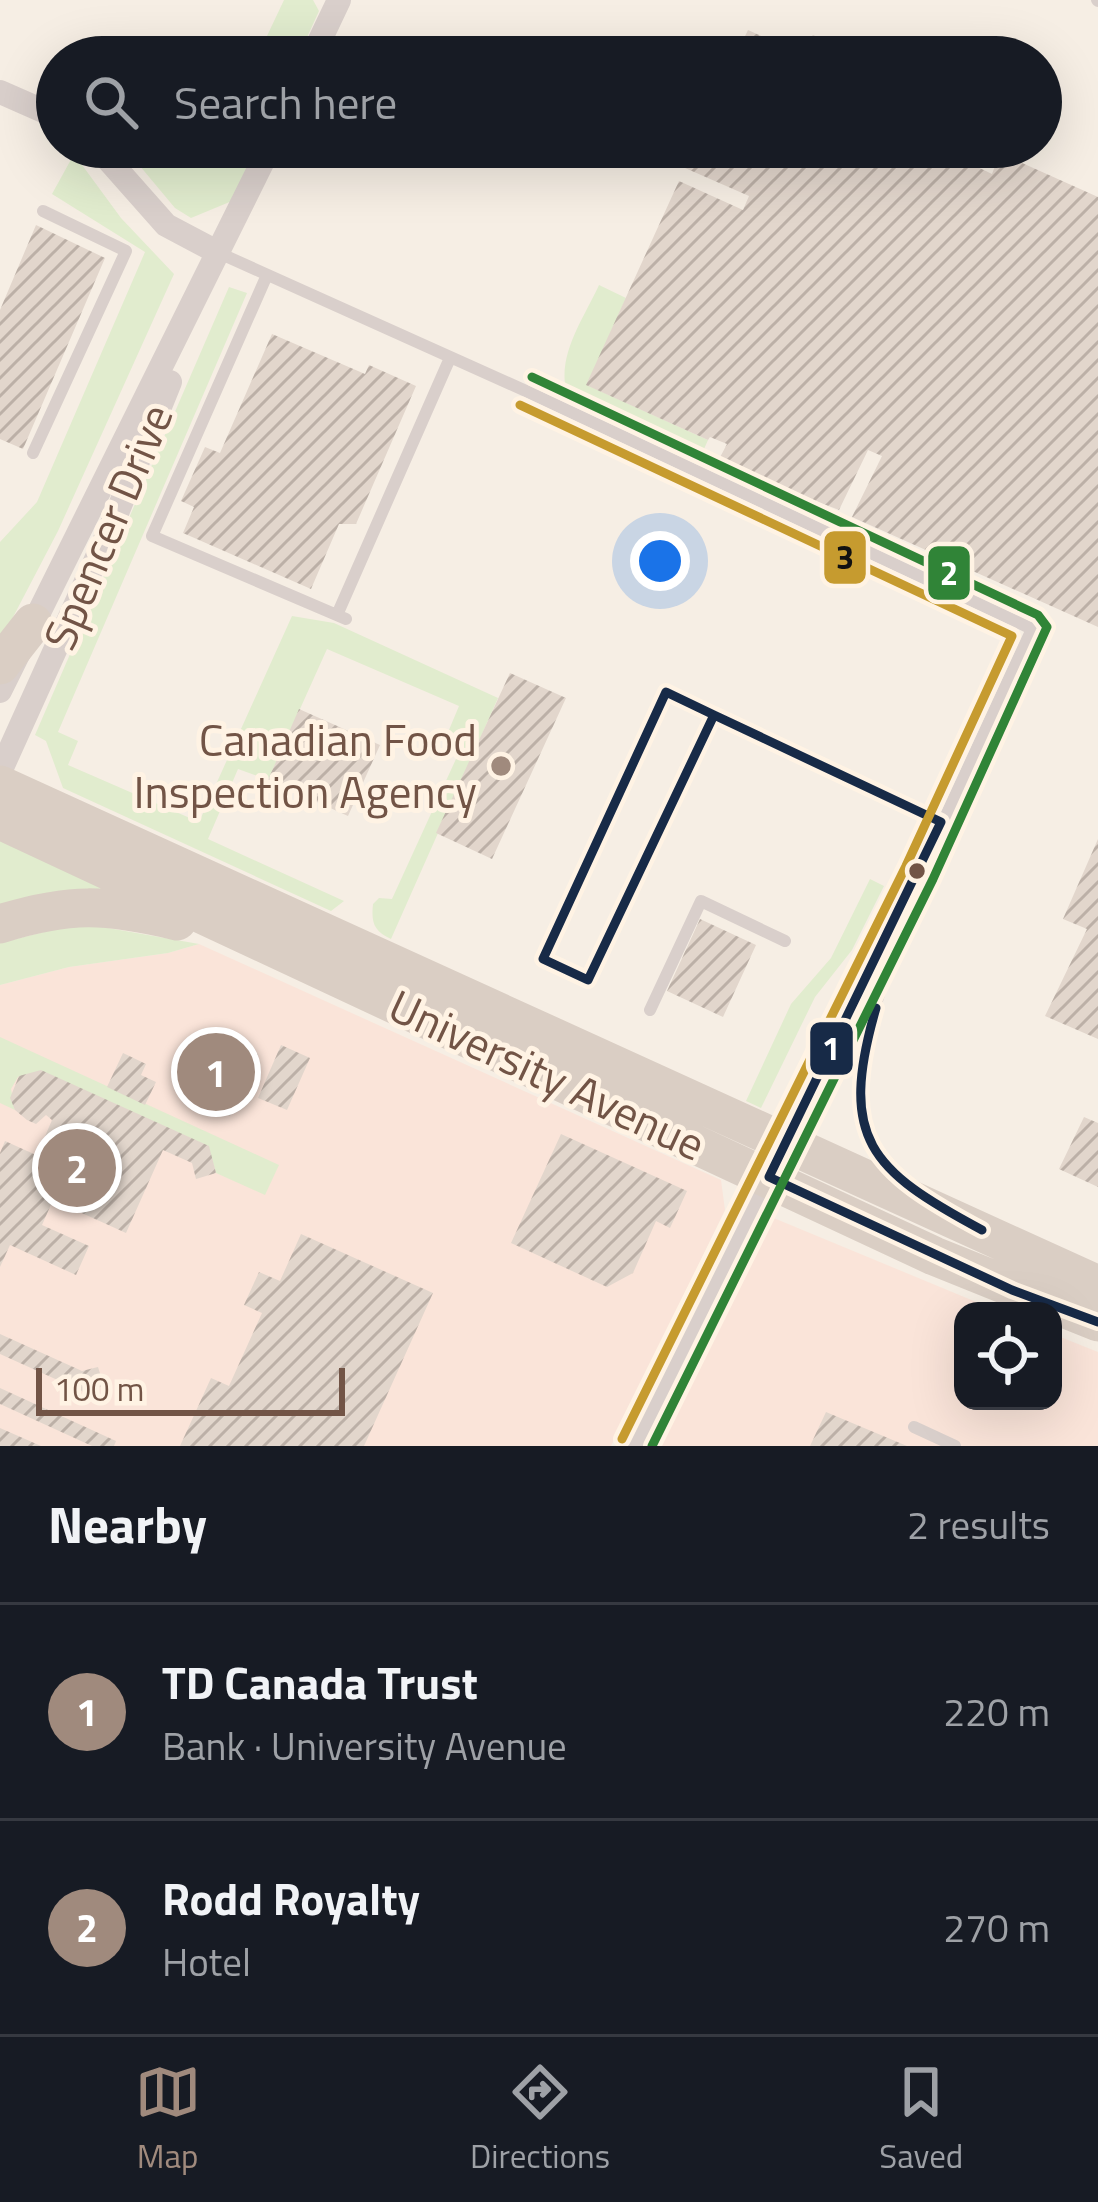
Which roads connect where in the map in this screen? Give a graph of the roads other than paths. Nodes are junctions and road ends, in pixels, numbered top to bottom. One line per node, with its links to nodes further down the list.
1 (339, 0): 2 (street)
2 (322, 36)
3 (0, 92): 4 (street)
4 (36, 108)
5 (116, 168): 8 (street)
6 (260, 168): 8 (street, Spencer Drive)
7 (43, 211): 12 (lane)
8 (219, 254): 9 (lane); 10 (street, Spencer Drive)
9 (267, 275): 11 (lane); 11 (lane)
10 (207, 278): 13 (street, Spencer Drive); 17 (street, Spencer Drive)
11 (450, 358): 20 (lane)
12 (33, 453)
13 (33, 623): 14 (main road); 15 (street, Spencer Drive)
14 (0, 665)
15 (0, 691)
16 (714, 714): 16 (lane); 20 (lane)
17 (0, 772)
18 (0, 785): 26 (main road, University Avenue)
19 (0, 820): 23 (main road, University Avenue)
20 (941, 822): 21 (lane)
21 (920, 872): 26 (lane); 27 (lane)
22 (0, 924): 23 (main road)
23 (243, 936): 26 (main road, University Avenue)
24 (785, 941): 25 (lane)
25 (650, 1010)
26 (778, 1160): 27 (main road, University Avenue); 29 (main road, University Avenue); 31 (street)
27 (1008, 1245): 28 (main road, University Avenue)
28 (1098, 1286)
29 (1098, 1322)
30 (914, 1427): 32 (lane)
31 (635, 1446)
32 (955, 1446)

